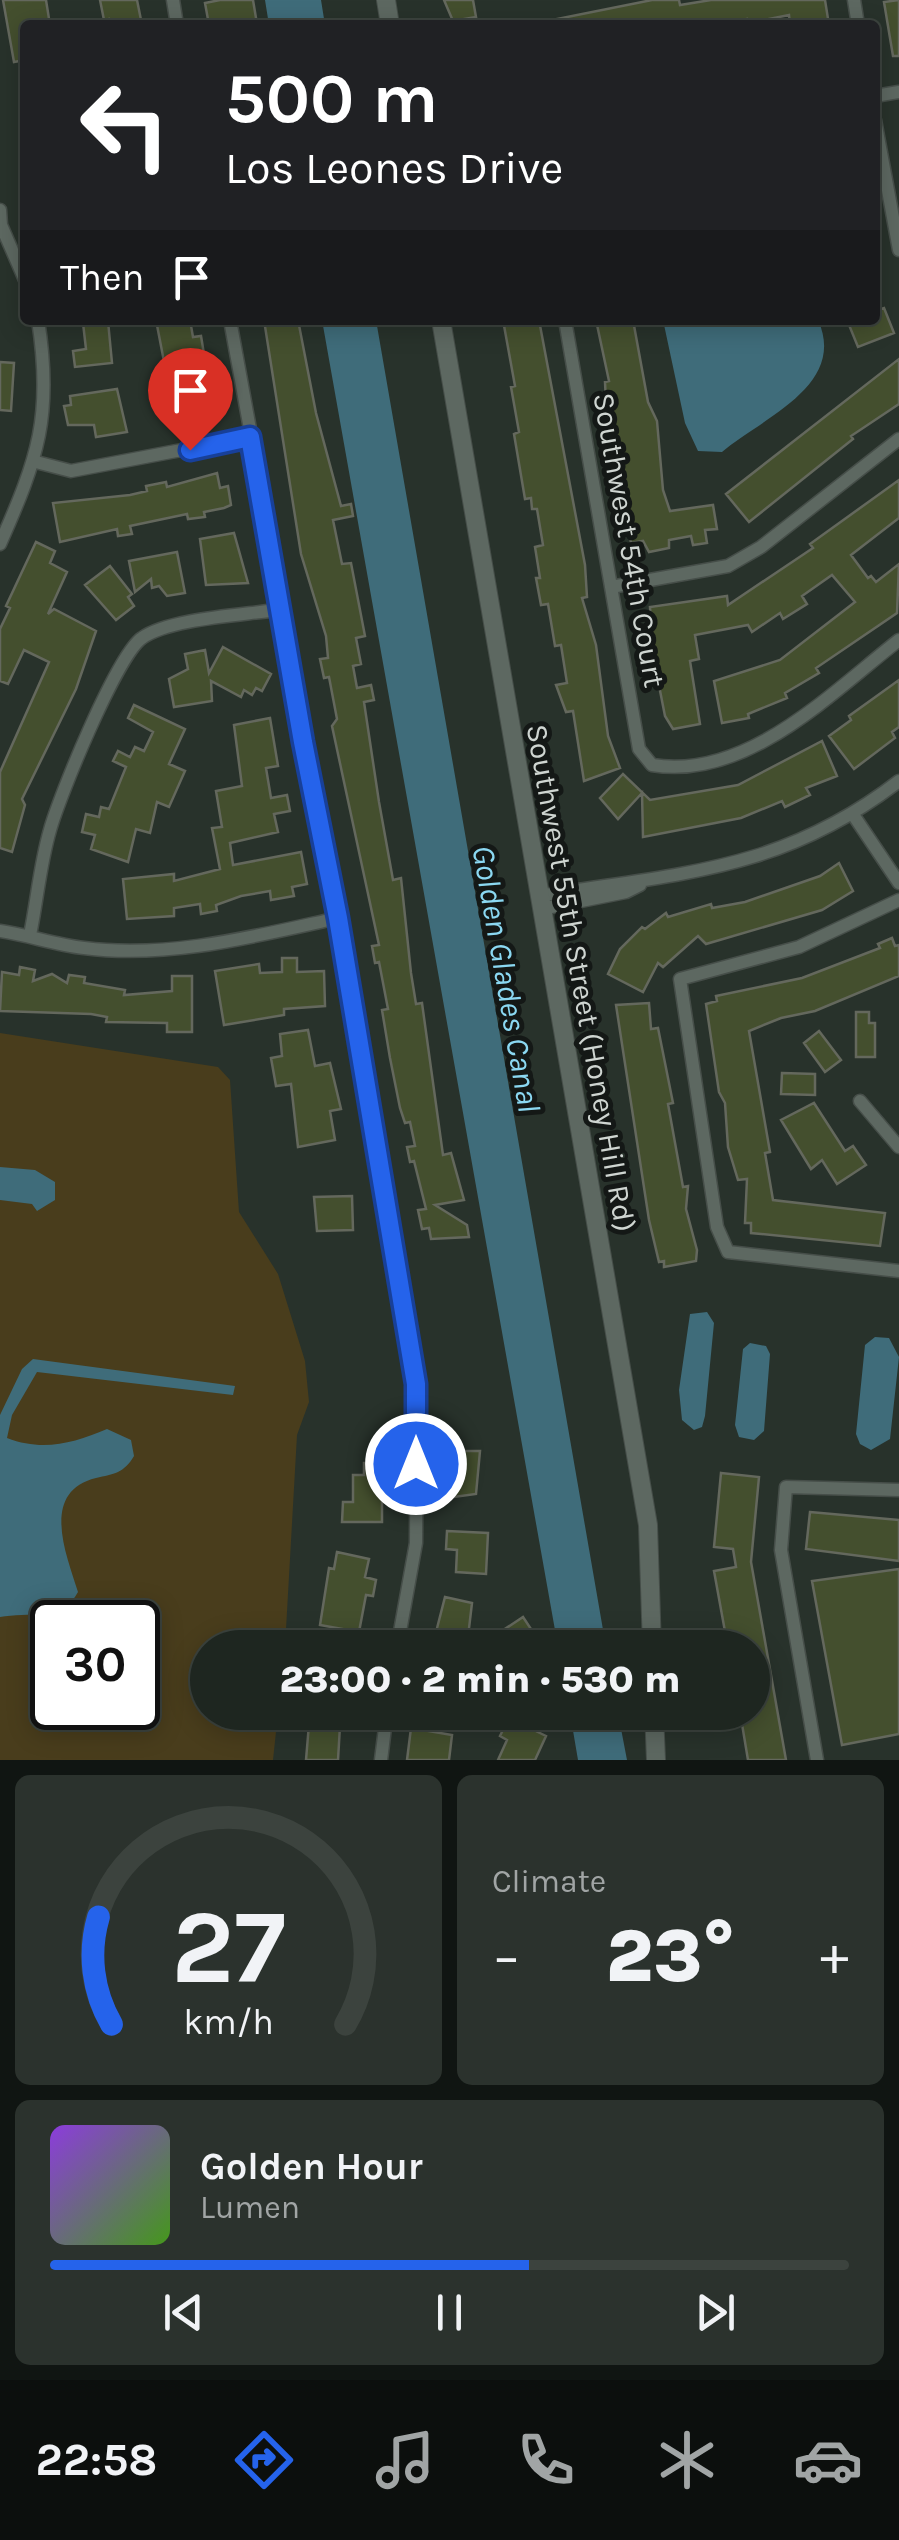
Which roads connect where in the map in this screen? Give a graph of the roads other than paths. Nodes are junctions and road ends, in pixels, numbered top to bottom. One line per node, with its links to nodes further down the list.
1 (880, 147): 3 (street)
2 (0, 210): 4 (street)
3 (899, 250)
4 (20, 268)
5 (39, 325): 11 (street)
6 (231, 325): 9 (street)
7 (442, 325): 20 (street, Southwest 55th Street (Honey Hill Rd))
8 (566, 325): 13 (street, Southwest 54th Court)
9 (250, 437): 11 (street); 14 (street)
10 (899, 439): 13 (street)
11 (36, 462): 12 (street)
12 (0, 544)
13 (612, 587): 15 (street, Southwest 54th Court)
14 (283, 609): 21 (street); 23 (street)
15 (899, 640)
16 (899, 781): 17 (street)
17 (854, 816): 18 (street); 20 (street)
18 (899, 883)
19 (899, 900): 26 (street)
20 (540, 902): 29 (street, Southwest 55th Street (Honey Hill Rd))
21 (338, 918): 23 (street); 28 (street)
22 (0, 931): 23 (street)
23 (30, 935)
24 (860, 1100): 25 (street)
25 (899, 1147)
26 (899, 1270)
27 (899, 1490): 34 (street)
28 (400, 1630)
29 (651, 1630)
30 (385, 1730): 32 (street)
31 (655, 1730): 33 (street)
32 (381, 1760)
33 (656, 1760)
34 (817, 1760)

